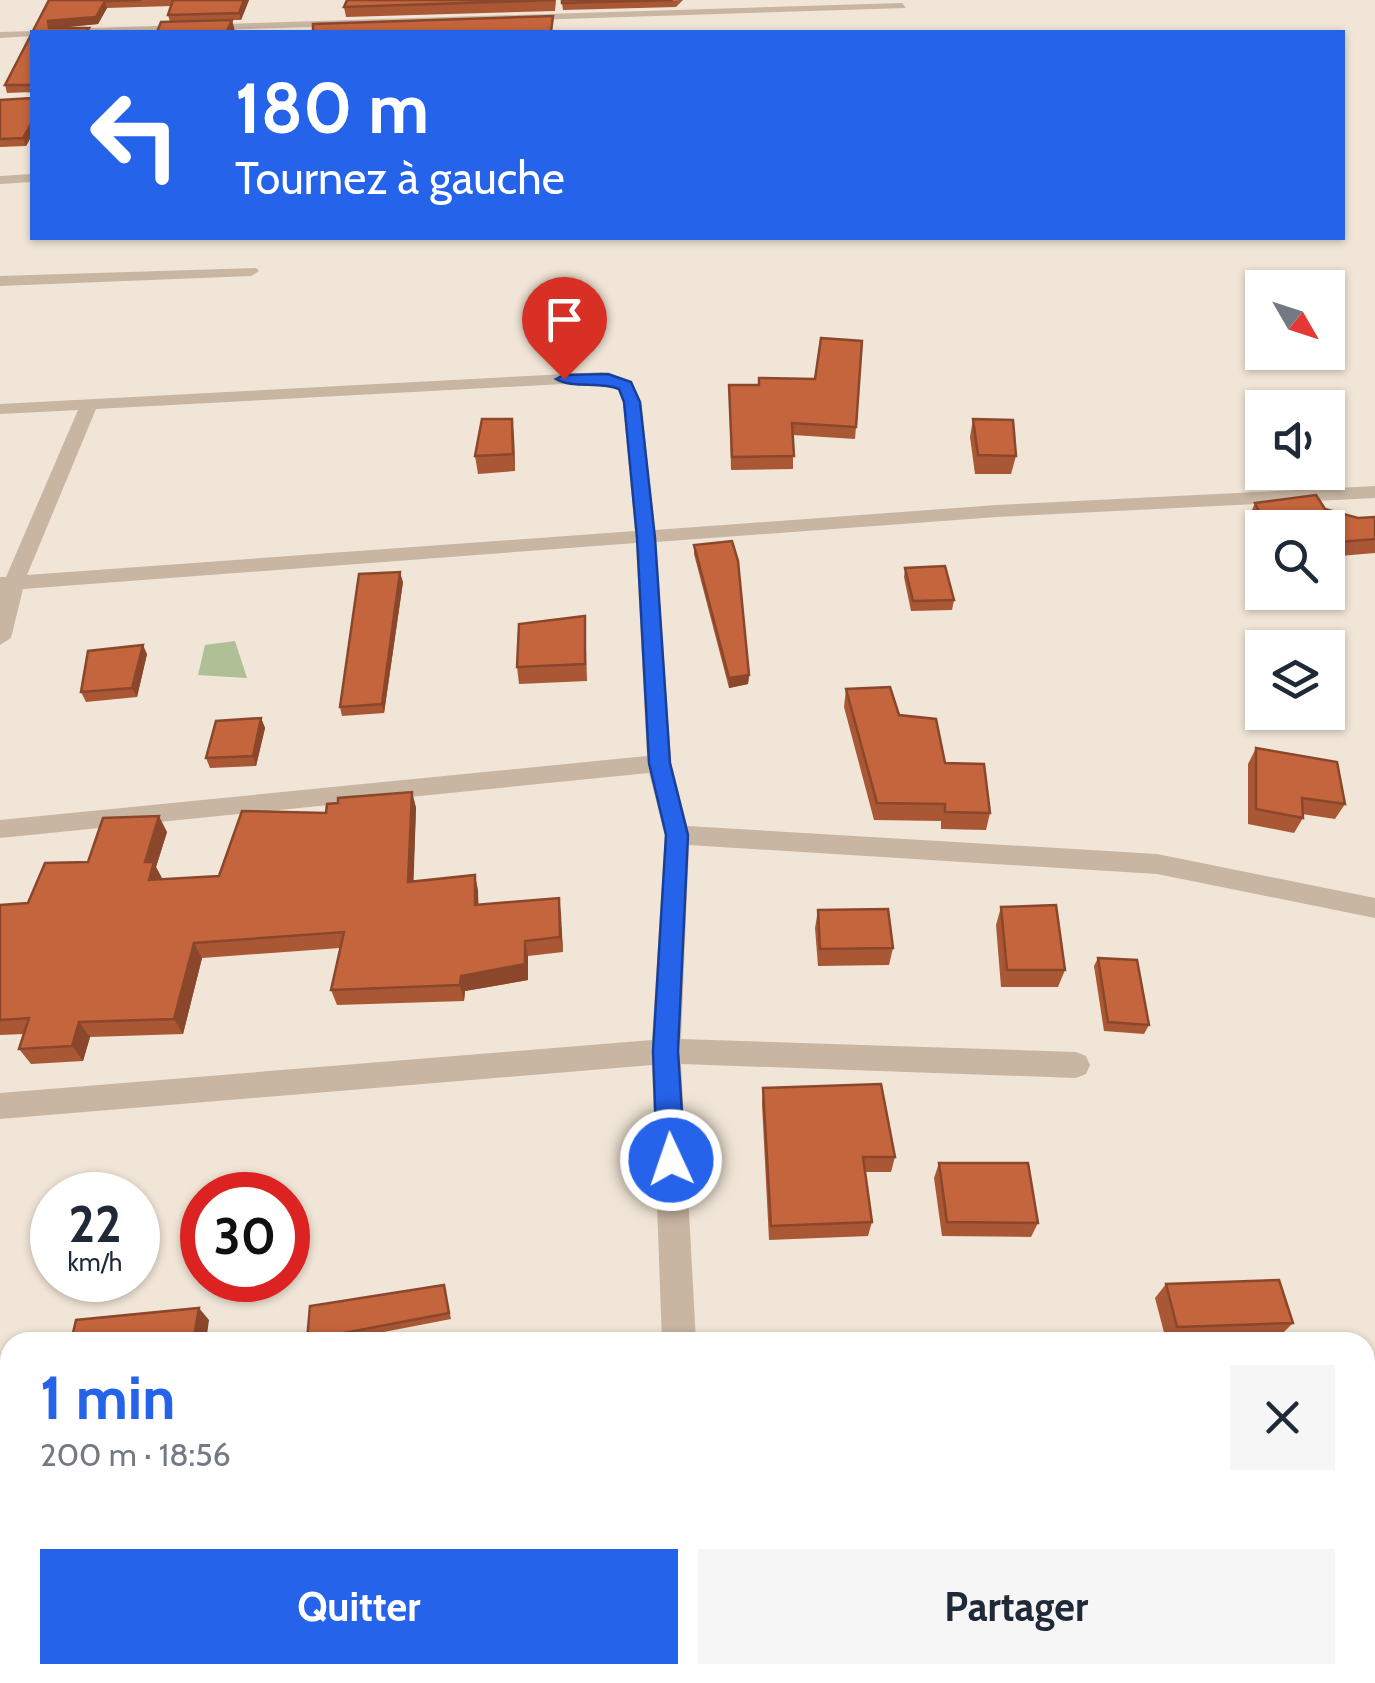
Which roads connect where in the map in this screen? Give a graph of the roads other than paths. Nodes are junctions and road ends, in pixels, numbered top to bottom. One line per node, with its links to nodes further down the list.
1 (902, 6): 2 (street)
2 (581, 7): 3 (street)
3 (264, 23): 4 (street)
4 (104, 30)
5 (0, 34): 6 (street)
6 (30, 34)
7 (30, 178): 8 (street)
8 (0, 180)
9 (251, 271): 10 (street)
10 (0, 281)
11 (90, 402): 12 (street); 14 (street); 15 (street)
12 (0, 409)
13 (1375, 492): 14 (street)
14 (646, 538): 15 (street); 17 (street)
15 (7, 583): 16 (street)
16 (0, 638)
17 (660, 763): 18 (street); 19 (street)
18 (0, 829)
19 (677, 835): 20 (street); 21 (street)
20 (1375, 908)
21 (666, 1051): 22 (street); 23 (street); 24 (street)
22 (1076, 1065)
23 (0, 1106)
24 (679, 1332)

